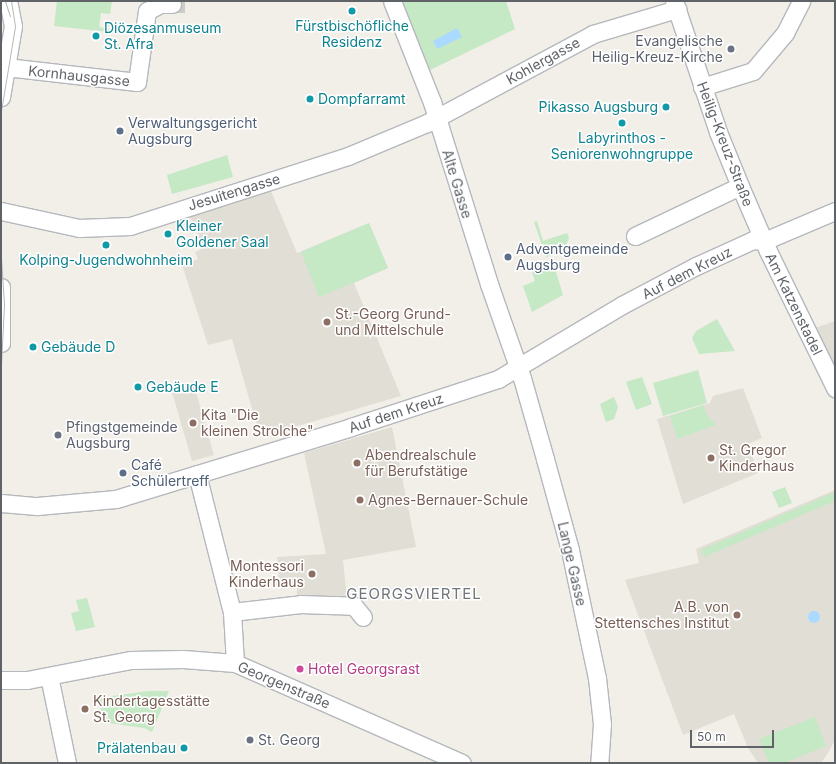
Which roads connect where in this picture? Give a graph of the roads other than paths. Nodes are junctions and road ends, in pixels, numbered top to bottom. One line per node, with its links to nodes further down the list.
1 (8, 1): 6 (street)
2 (392, 1): 9 (street, Alte Gasse)
3 (801, 1): 7 (street)
4 (166, 4): 6 (street, Kornhausgasse)
5 (675, 5): 7 (street, Heilig-Kreuz-Straße); 9 (street, Kohlergasse)
6 (6, 67): 8 (street)
7 (702, 87): 10 (street, Heilig-Kreuz-Straße)
8 (1, 97)
9 (437, 118): 11 (street, Jesuitengasse); 17 (street, Alte Gasse)
10 (740, 186): 13 (street); 14 (street, Heilig-Kreuz-Straße)
11 (1, 211)
12 (835, 211): 14 (street, Auf dem Kreuz)
13 (635, 236)
14 (764, 241): 17 (street, Auf dem Kreuz); 18 (street, Am Katzenstadel)
15 (1, 287): 16 (street)
16 (1, 343)
17 (519, 368): 19 (street, Auf dem Kreuz); 28 (street, Lange Gasse)
18 (835, 388)
19 (197, 474): 20 (street, Auf dem Kreuz); 21 (street)
20 (1, 502)
21 (232, 612): 22 (street); 23 (street)
22 (363, 617)
23 (235, 663): 24 (street, Georgenstraße); 27 (street, Georgenstraße)
24 (49, 676): 25 (street, Georgenstraße); 26 (street)
25 (1, 680)
26 (67, 763)
27 (462, 763)
28 (599, 763)

